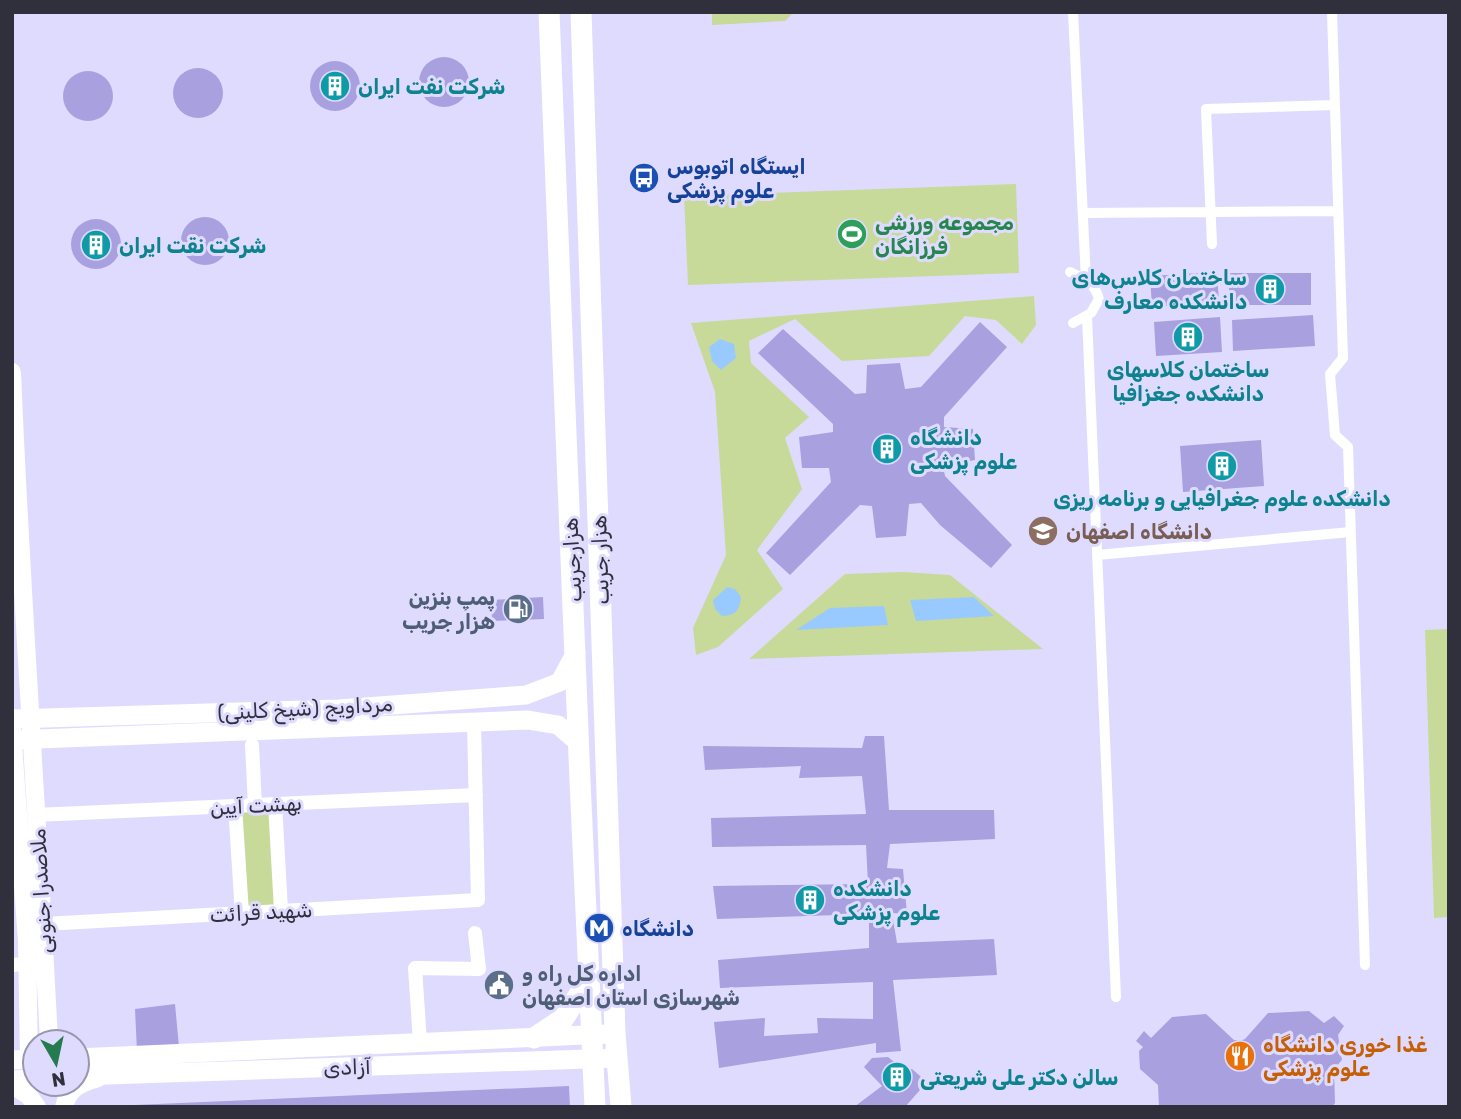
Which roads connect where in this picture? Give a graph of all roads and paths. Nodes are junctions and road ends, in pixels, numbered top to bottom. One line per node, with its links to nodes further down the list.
1 (548, 12): 19 (main road, هزارجریب)
2 (582, 12): 43 (main road, هزار جریب)
3 (1073, 12): 8 (street)
4 (1332, 12): 5 (street)
5 (1334, 105): 6 (street); 7 (street)
6 (1338, 211): 7 (street); 16 (street)
7 (1211, 212): 8 (street); 9 (street)
8 (1083, 213): 11 (street)
9 (1212, 244)
10 (1070, 272): 11 (street)
11 (1086, 280): 12 (street)
12 (1087, 316): 13 (street); 17 (street)
13 (1073, 323)
14 (12, 372): 15 (street)
15 (13, 422): 18 (street)
16 (1351, 533): 17 (street); 38 (street)
17 (1097, 555): 40 (street)
18 (16, 562): 21 (street)
19 (576, 652): 20 (main road, مرداویج (شیخ کلینی)); 25 (main road, هزارجریب)
20 (339, 718): 21 (main road, مرداویج (شیخ کلینی)); 22 (main road, مرداویج (شیخ کلینی)); 24 (main road, مرداویج (شیخ کلینی))
21 (21, 719): 24 (street)
22 (474, 723): 25 (main road, مرداویج (شیخ کلینی)); 27 (street)
23 (12, 730): 24 (street)
24 (19, 740): 31 (street, ملاصدرا جنوبی); 32 (street, ملاصدرا جنوبی)
25 (579, 743): 39 (main road, هزارجریب)
26 (251, 745): 29 (street)
27 (476, 795): 28 (street, بهشت آیین); 33 (street, شهید قرائت)
28 (275, 804): 29 (street, بهشت آیین); 33 (street)
29 (255, 805): 30 (street, بهشت آیین)
30 (235, 806): 31 (street, بهشت آیین); 34 (street)
31 (36, 815): 35 (street, ملاصدرا جنوبی)
32 (16, 848): 37 (street, ملاصدرا جنوبی)
33 (281, 910): 34 (street, شهید قرائت)
34 (242, 913): 35 (street, شهید قرائت)
35 (44, 924): 42 (street, ملاصدرا جنوبی)
36 (475, 933): 46 (street)
37 (19, 965): 41 (street, ملاصدرا جنوبی)
38 (1365, 965)
39 (589, 979): 44 (main road, هزارجریب); 45 (main road)
40 (1116, 997)
41 (23, 1028)
42 (48, 1028)
43 (615, 1033): 44 (main road, آزادی); 48 (main road, هزار جریب)
44 (591, 1035): 45 (main road, آزادی); 49 (main road, هزارجریب)
45 (534, 1038): 46 (main road, آزادی)
46 (420, 1042): 50 (main road, آزادی)
47 (91, 1058): 50 (main road, آزادی)
48 (617, 1058): 49 (main road, آزادی); 57 (main road, هزار جریب)
49 (593, 1060): 50 (main road, آزادی); 56 (main road, هزارجریب)
50 (248, 1061): 51 (main road, آزادی)
51 (110, 1075): 52 (main road, آزادی); 55 (street)
52 (91, 1076)
53 (12, 1082): 54 (street)
54 (37, 1107)
55 (64, 1107)
56 (595, 1107)
57 (621, 1107)

